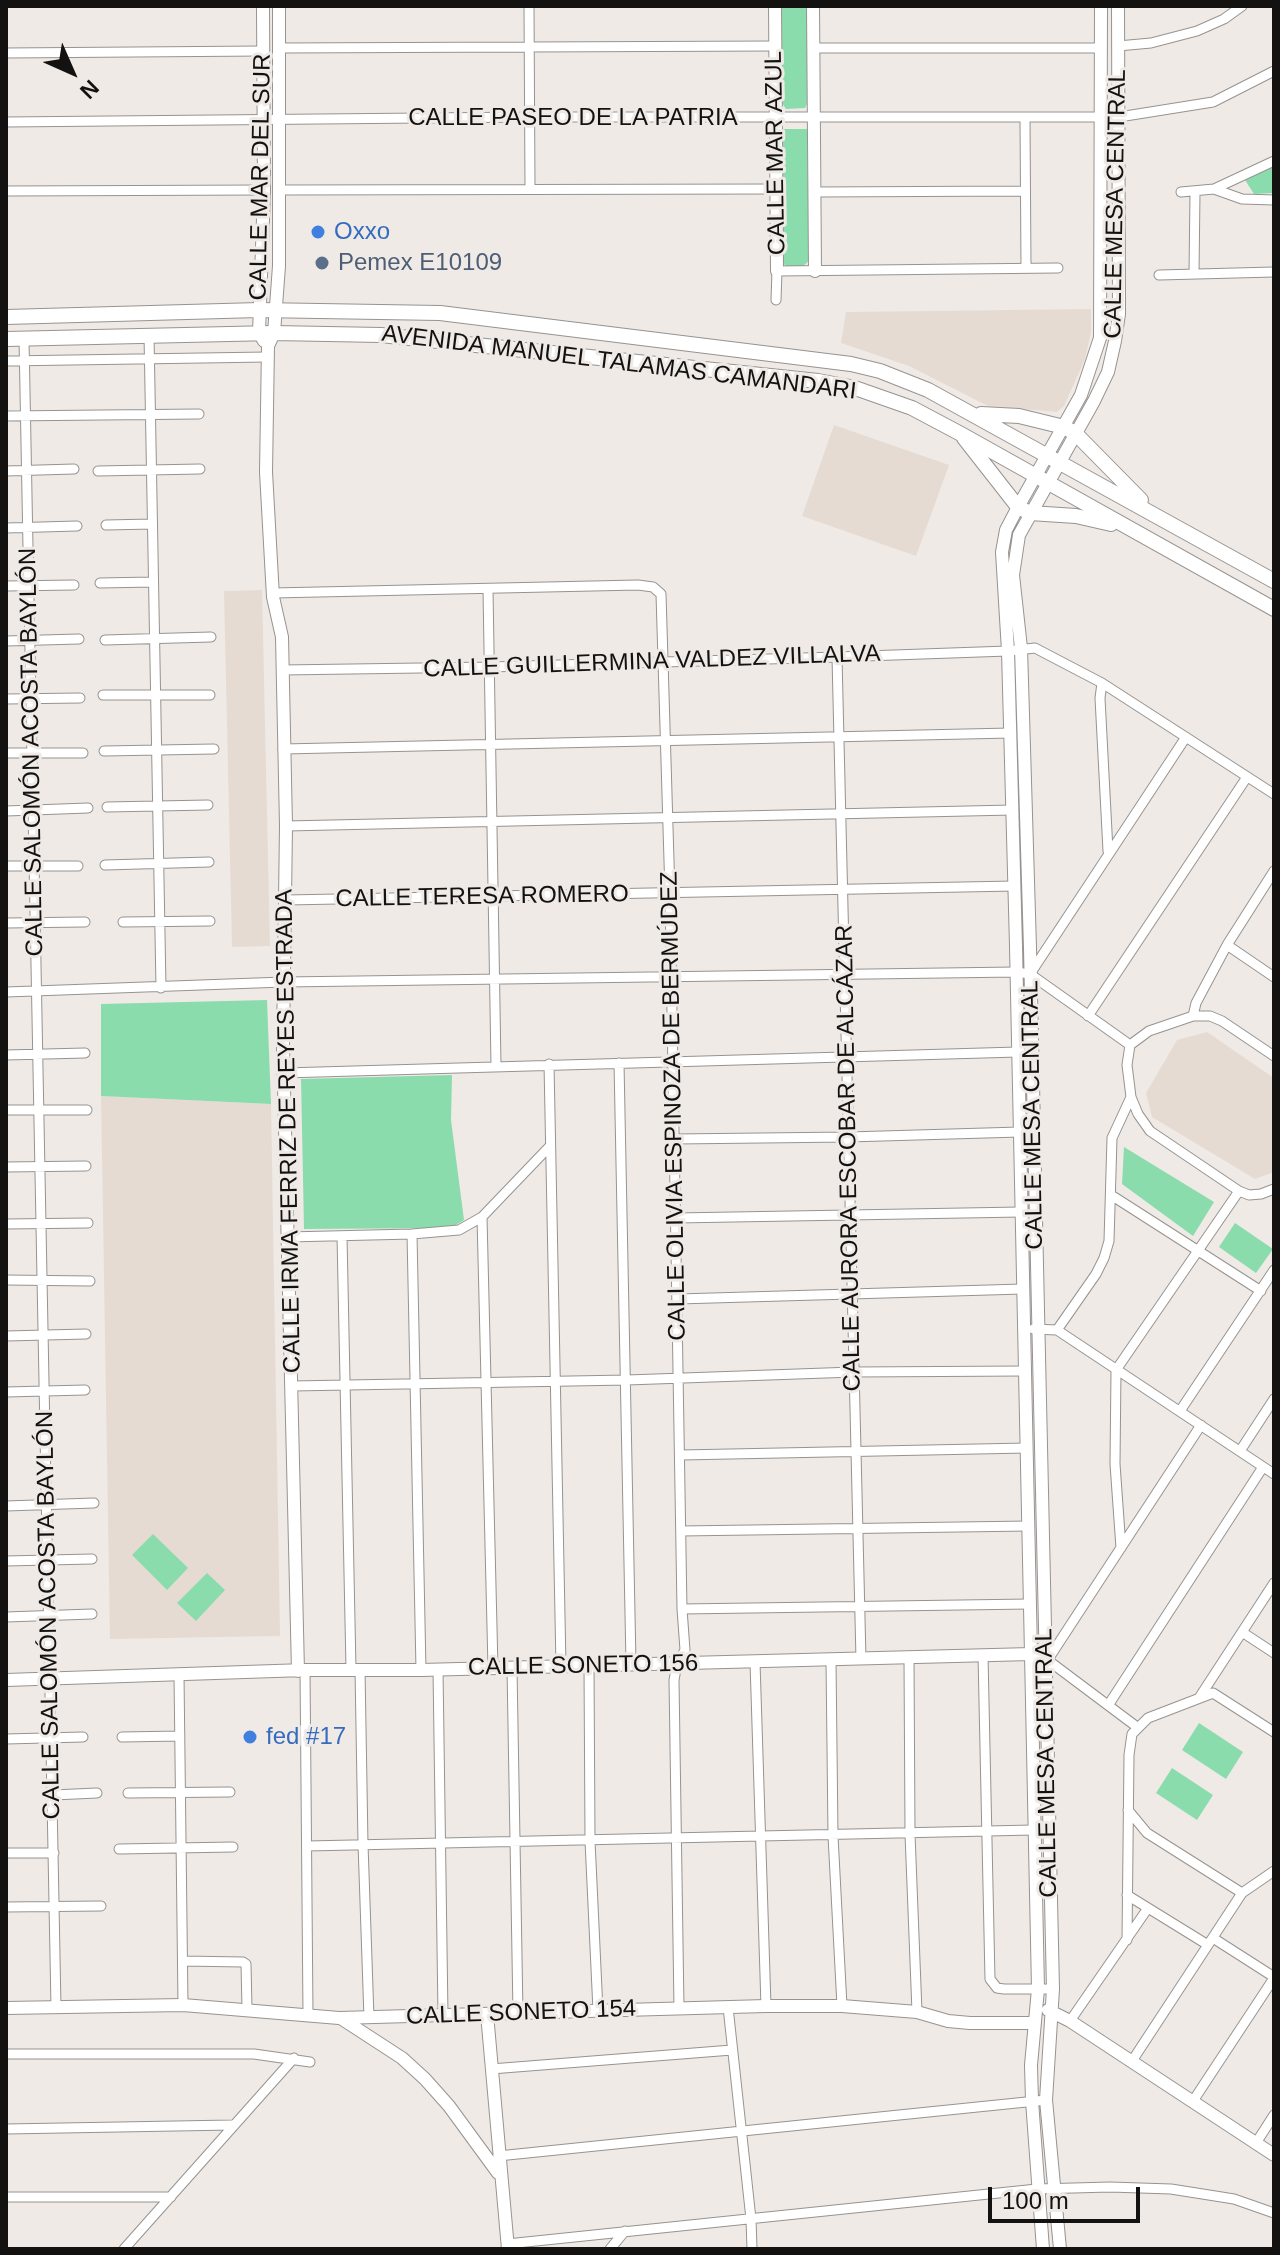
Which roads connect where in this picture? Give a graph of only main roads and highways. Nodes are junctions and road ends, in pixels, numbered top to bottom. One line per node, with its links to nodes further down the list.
1 (6, 317): 3 (main road, AVENIDA MANUEL TALAMAS CAMANDARI)
2 (6, 339): 4 (main road, AVENIDA MANUEL TALAMAS CAMANDARI)
3 (972, 413): 5 (main road, AVENIDA MANUEL TALAMAS CAMANDARI); 5 (main road)
4 (961, 434): 6 (main road, AVENIDA MANUEL TALAMAS CAMANDARI); 6 (main road)
5 (1155, 513): 7 (main road, AVENIDA MANUEL TALAMAS CAMANDARI)
6 (1142, 534): 8 (main road, AVENIDA MANUEL TALAMAS CAMANDARI)
7 (1274, 581)
8 (1274, 609)

